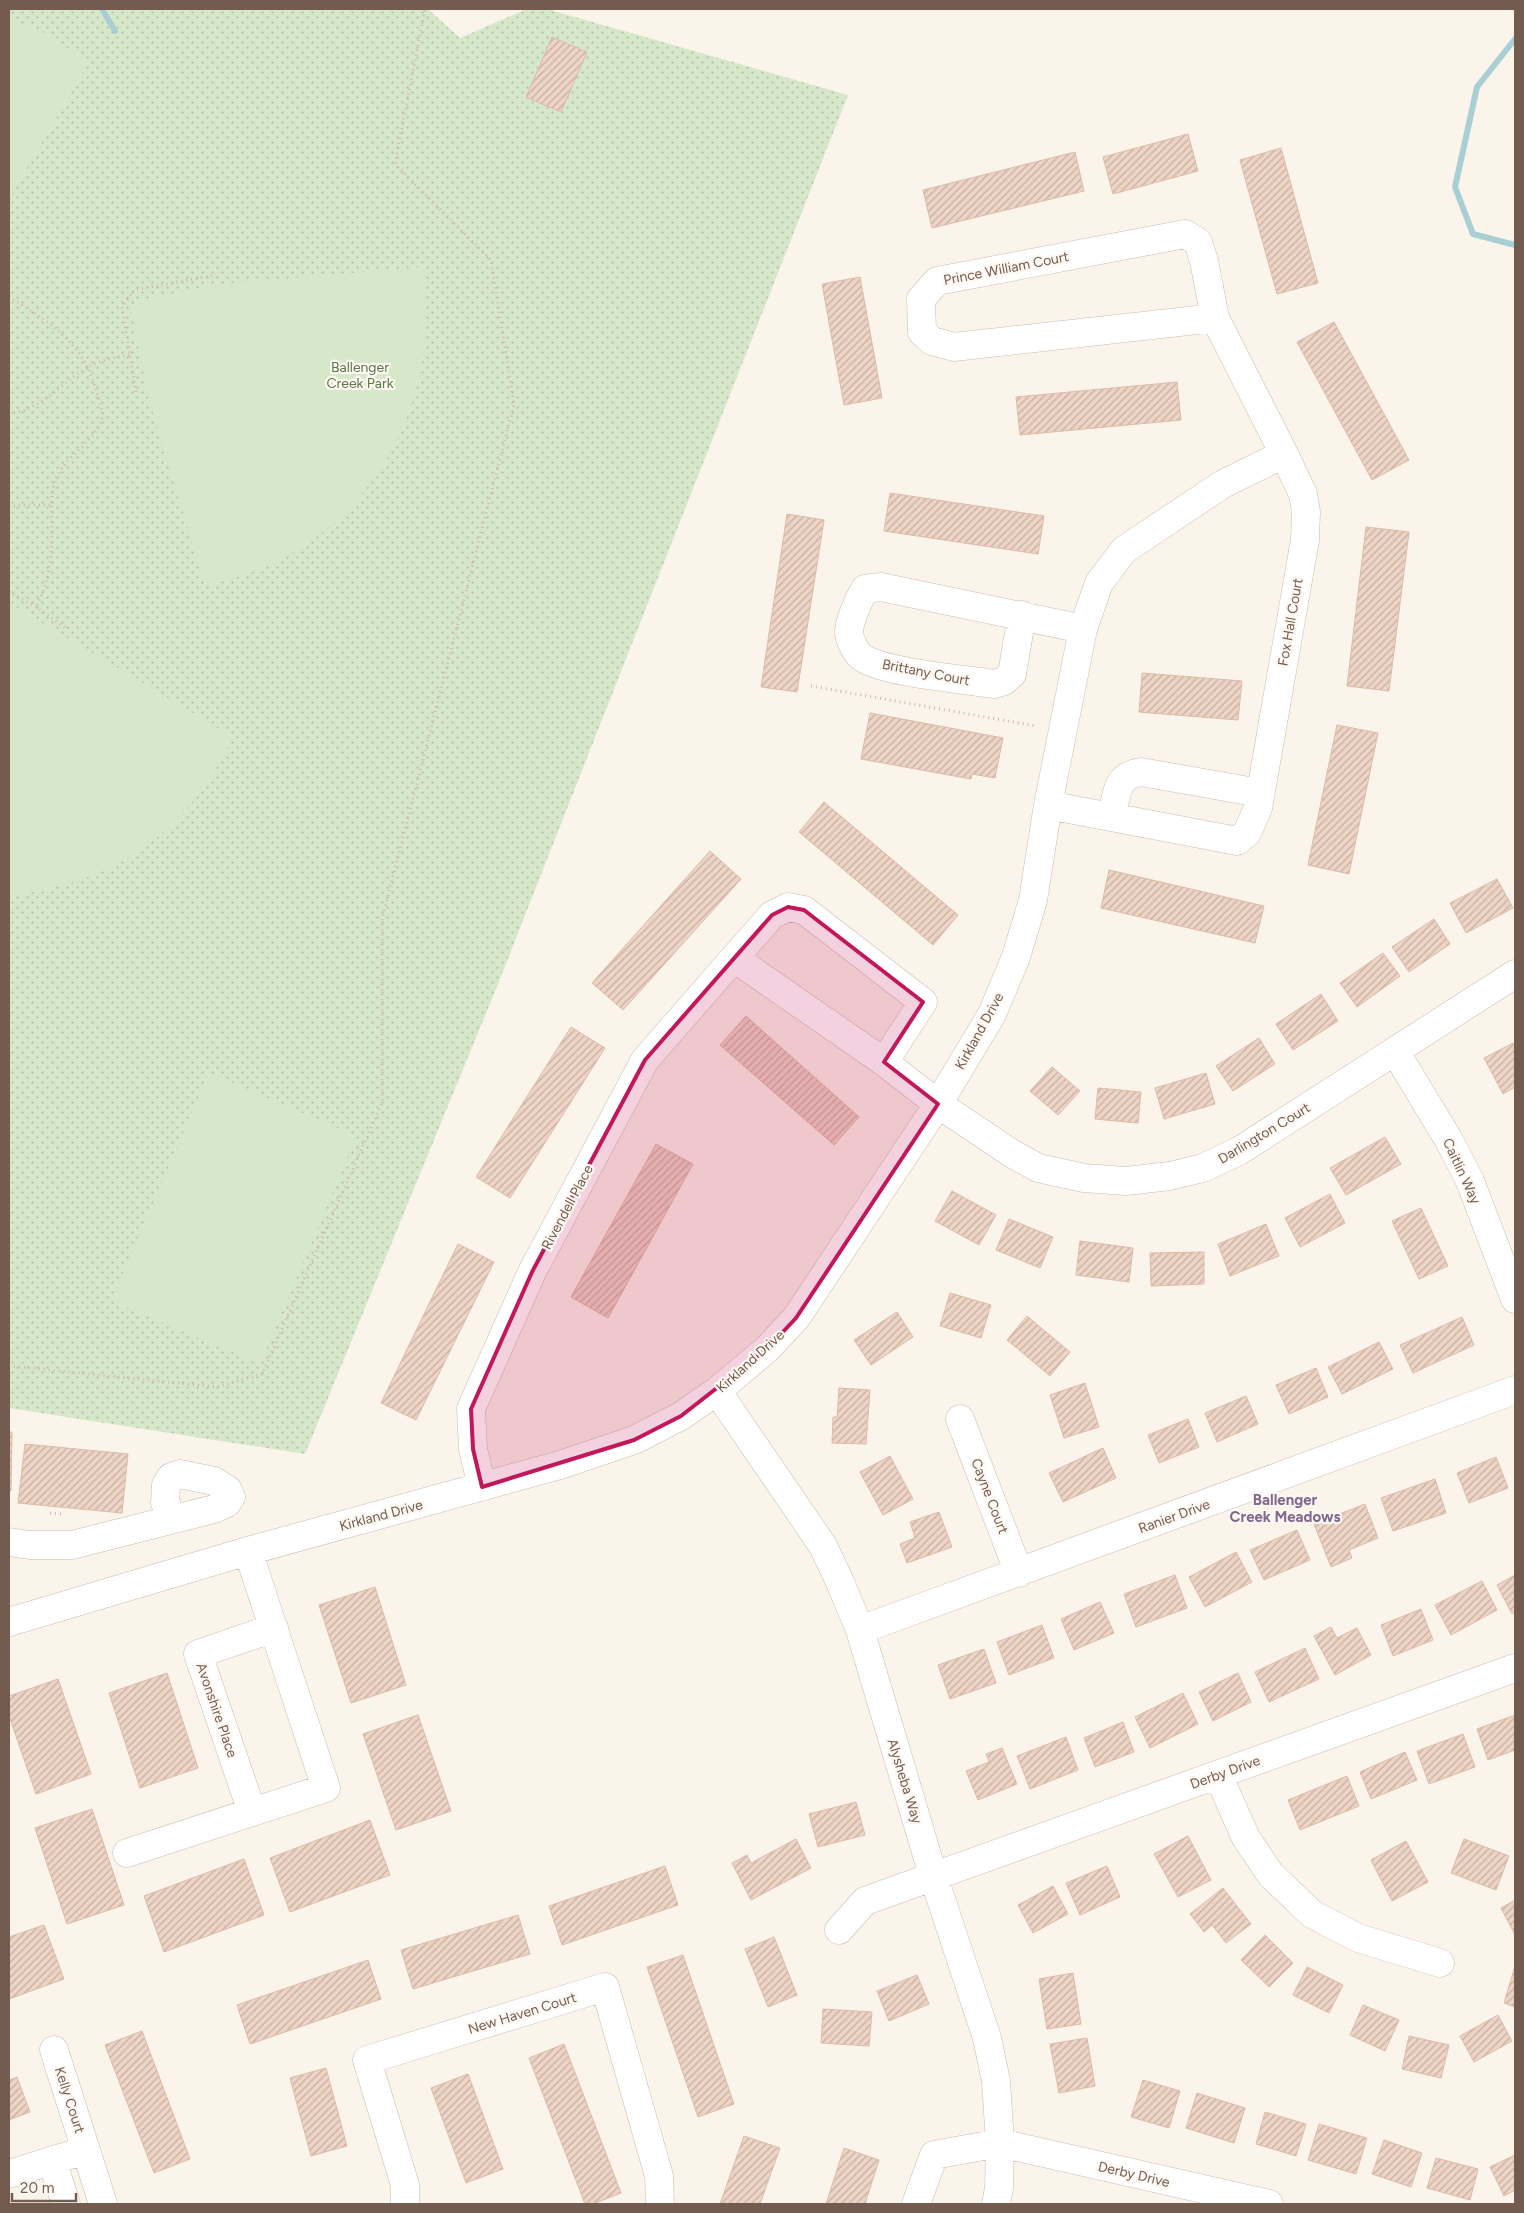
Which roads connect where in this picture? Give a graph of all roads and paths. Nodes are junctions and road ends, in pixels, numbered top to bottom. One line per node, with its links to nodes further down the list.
1 (425, 9): 28 (path)
2 (216, 275): 5 (path)
3 (9, 297): 6 (path)
4 (1215, 318): 4 (street, Prince William Court); 9 (street, Prince William Court)
5 (130, 355): 6 (path); 7 (path)
6 (88, 368): 8 (path); 10 (path)
7 (136, 392)
8 (9, 412)
9 (1284, 454): 16 (street); 19 (street, Fox Hall Court)
10 (52, 504): 11 (path); 13 (path)
11 (9, 507)
12 (9, 592): 13 (path)
13 (36, 607): 15 (path)
14 (1022, 615): 14 (street, Brittany Court); 16 (street, Brittany Court)
15 (67, 629)
16 (1083, 629): 20 (street, Kirkland Drive)
17 (811, 686): 18 (path)
18 (1036, 726)
19 (1260, 793): 21 (street); 21 (street, Fox Hall Court)
20 (1048, 804): 21 (street, Fox Hall Court); 26 (street, Kirkland Drive)
21 (1112, 816)
22 (734, 958): 25 (street); 25 (street, Rivendell Place); 32 (street, Rivendell Place)
23 (1515, 974): 24 (street, Darlington Court)
24 (1395, 1050): 26 (street, Darlington Court); 27 (street, Caitlin Way)
25 (884, 1062): 26 (street)
26 (938, 1104): 30 (street, Kirkland Drive)
27 (1515, 1299)
28 (9, 1366)
29 (1515, 1390): 38 (street, Ranier Drive)
30 (717, 1391): 32 (street, Kirkland Drive); 41 (street, Alysheba Way)
31 (960, 1419): 38 (street, Cayne Court)
32 (482, 1487): 37 (street, Kirkland Drive)
33 (50, 1513): 34 (path)
34 (62, 1514)
35 (173, 1518): 36 (street)
36 (9, 1542)
37 (248, 1551): 39 (street, Kirkland Drive); 40 (street)
38 (1019, 1573): 41 (street, Ranier Drive)
39 (9, 1622)
40 (274, 1628): 44 (street); 44 (street, Avonshire Place)
41 (860, 1630): 46 (street, Alysheba Way)
42 (1515, 1668): 43 (street, Derby Drive)
43 (1218, 1774): 46 (street, Derby Drive); 48 (street)
44 (252, 1812): 45 (street)
45 (127, 1853)
46 (933, 1875): 47 (street, Derby Drive); 50 (street, Alysheba Way)
47 (839, 1930)
48 (1440, 1963)
49 (54, 2050): 51 (street, Kelly Court)
50 (1000, 2143): 58 (street); 59 (street, Alysheba Way); 60 (street, Derby Drive)
51 (86, 2150): 52 (street, Kelly Court); 55 (street, Kelly Court)
52 (52, 2160): 53 (street, Kelly Court); 54 (street)
53 (9, 2174)
54 (66, 2204)
55 (103, 2204)
56 (405, 2204): 57 (street, New Haven Court)
57 (660, 2204)
58 (916, 2204)
59 (996, 2204)
60 (1269, 2204)

